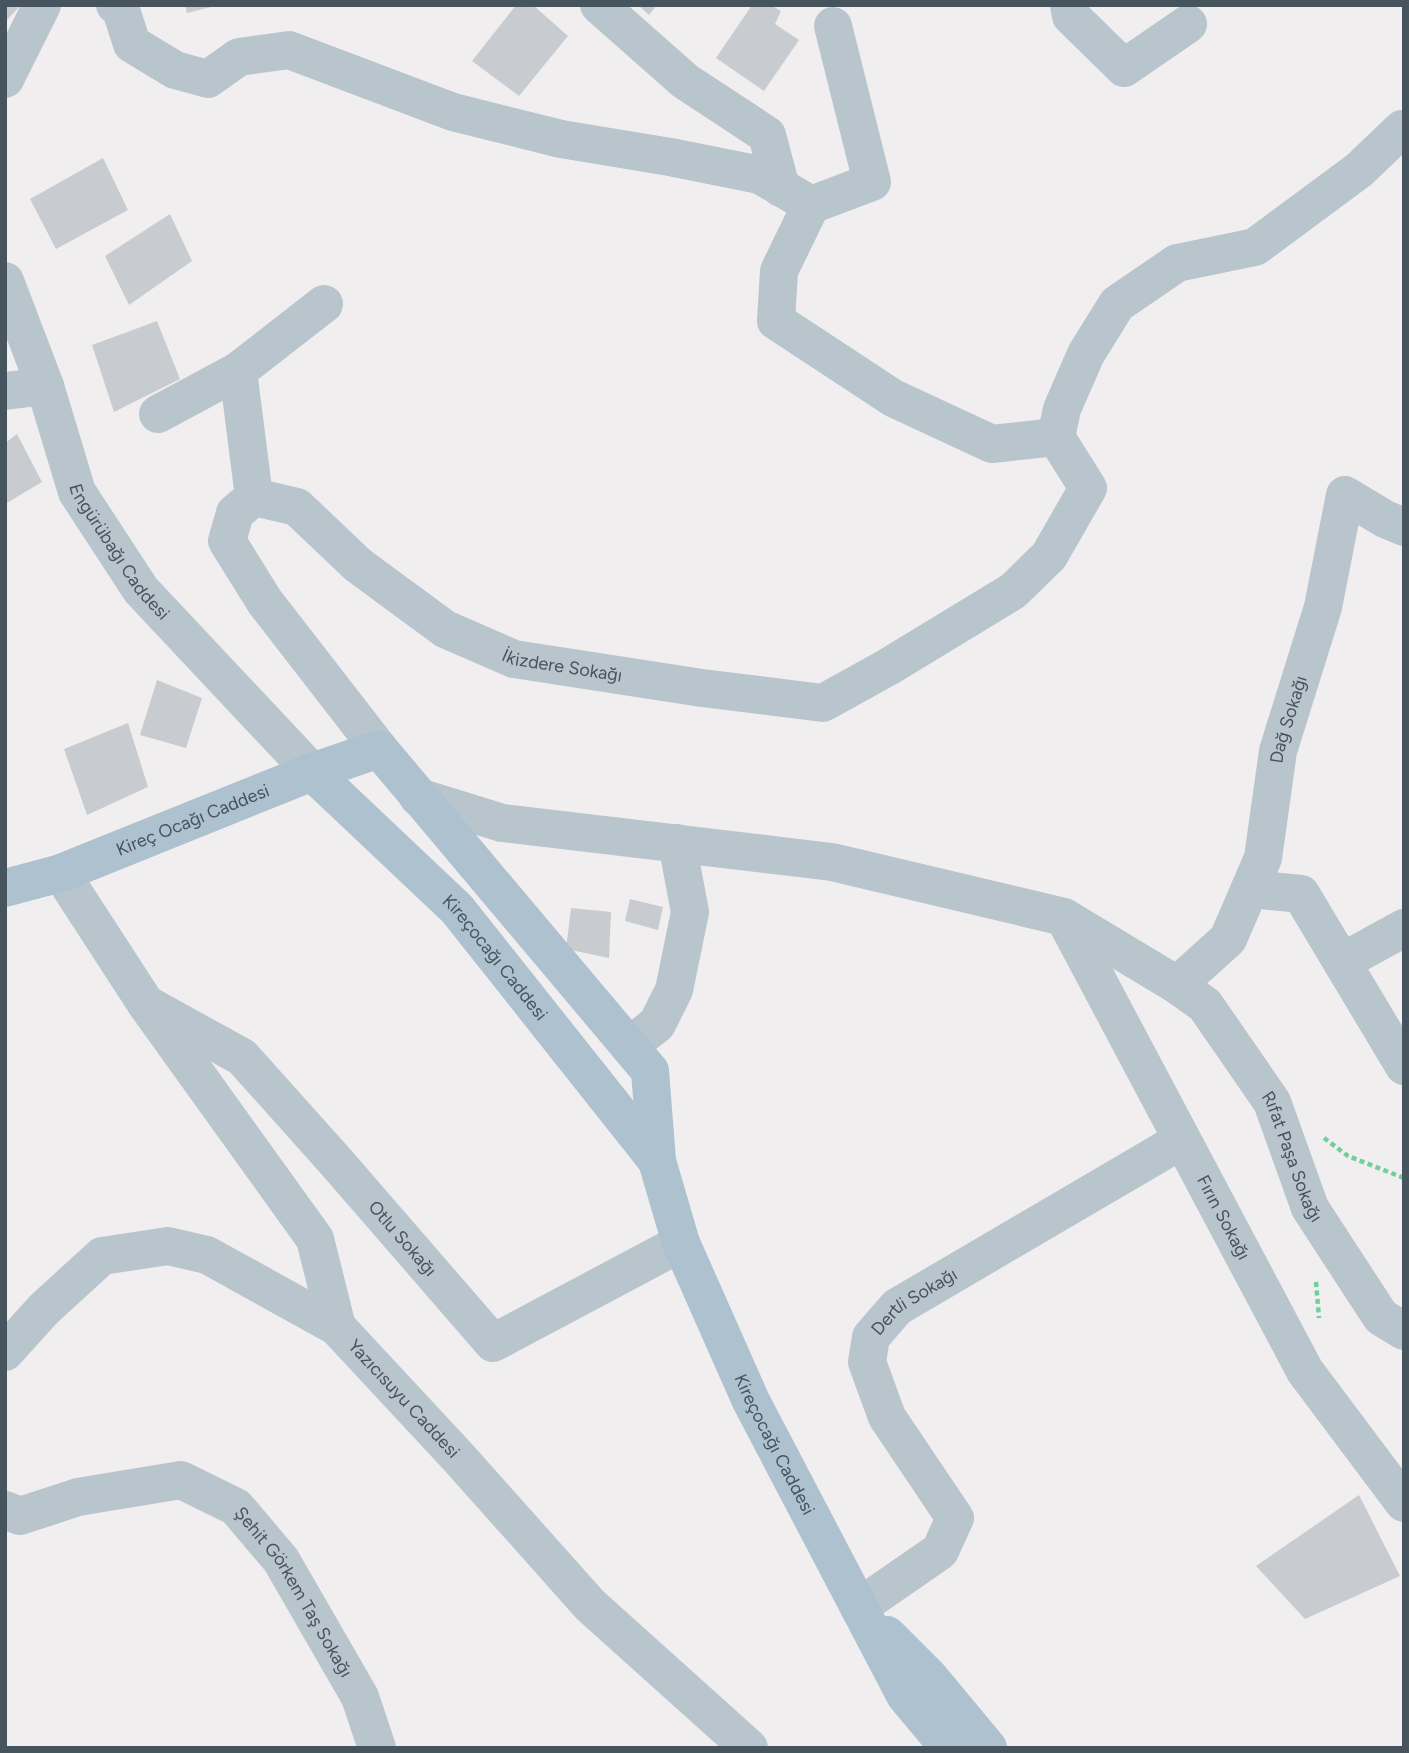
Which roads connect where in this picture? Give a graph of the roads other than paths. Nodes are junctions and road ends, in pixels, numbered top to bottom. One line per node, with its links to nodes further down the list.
1 (42, 5): 7 (street)
2 (115, 5): 9 (street)
3 (599, 5): 9 (street)
4 (1069, 5): 5 (street)
5 (1188, 24)
6 (833, 26): 9 (street)
7 (5, 79)
8 (1404, 129): 16 (street)
9 (796, 196): 16 (street)
10 (5, 281): 12 (street, Engürübağı Caddesi)
11 (324, 304): 13 (street)
12 (28, 361): 14 (street); 20 (street, Engürübağı Caddesi)
13 (239, 371): 15 (street); 17 (street)
14 (5, 391)
15 (158, 414)
16 (1056, 437): 17 (street, İkizdere Sokağı)
17 (254, 497): 19 (street)
18 (1404, 527): 25 (street, Dağ Sokağı)
19 (379, 749): 20 (main road, Kireç Ocağı Caddesi); 21 (main road, Kireçocağı Caddesi)
20 (312, 772): 23 (main road, Kireç Ocağı Caddesi); 34 (main road, Kireçocağı Caddesi)
21 (418, 797): 22 (street, Rıfat Paşa Sokağı); 31 (main road, Kireçocağı Caddesi)
22 (677, 843): 26 (street, Rıfat Paşa Sokağı); 31 (street)
23 (61, 873): 24 (main road, Kireç Ocağı Caddesi); 30 (street)
24 (5, 888)
25 (1250, 889): 28 (street); 29 (street, Dağ Sokağı)
26 (1064, 917): 29 (street, Rıfat Paşa Sokağı); 33 (street, Fırın Sokağı)
27 (1404, 928): 28 (street)
28 (1342, 962): 32 (street)
29 (1177, 985): 37 (street, Rıfat Paşa Sokağı)
30 (146, 1004): 35 (street, Otlu Sokağı); 36 (street)
31 (629, 1046): 34 (main road, Kireçocağı Caddesi)
32 (1404, 1066)
33 (1182, 1140): 39 (street, Fırın Sokağı); 41 (street, Dertli Sokağı)
34 (657, 1161): 35 (main road, Kireçocağı Caddesi)
35 (681, 1242): 41 (main road, Kireçocağı Caddesi)
36 (337, 1327): 38 (street, Yazıcısuyu Caddesi); 43 (street, Yazıcısuyu Caddesi)
37 (1404, 1331)
38 (5, 1352)
39 (1404, 1503)
40 (5, 1510): 42 (street, Şehit Görkem Taş Sokağı)
41 (859, 1606): 44 (main road, Kireçocağı Caddesi); 45 (main road)
42 (377, 1748)
43 (749, 1748)
44 (949, 1748)
45 (988, 1748)

